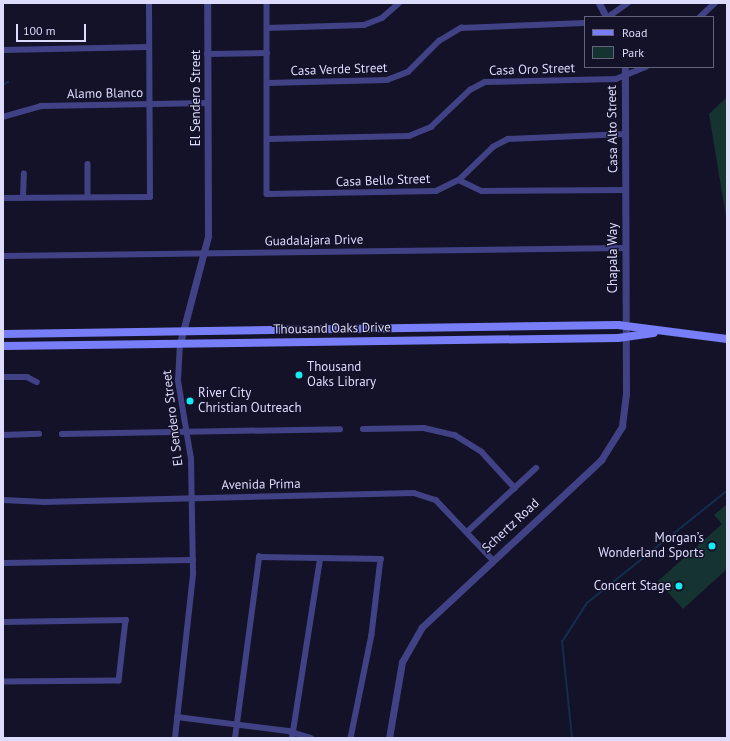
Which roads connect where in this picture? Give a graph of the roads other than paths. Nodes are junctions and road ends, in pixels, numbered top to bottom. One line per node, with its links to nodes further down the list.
1 (149, 3): 13 (street)
2 (207, 3): 16 (street, El Sendero Street)
3 (267, 3): 12 (street)
4 (399, 3): 12 (street)
5 (599, 3): 8 (street)
6 (628, 3): 9 (street)
7 (715, 3): 10 (street)
8 (606, 16)
9 (608, 16)
10 (701, 16)
11 (584, 24): 20 (street, Casa Verde Street)
12 (266, 28): 15 (street)
13 (148, 47): 14 (street); 22 (street)
14 (3, 50)
15 (267, 53): 16 (street); 20 (street)
16 (207, 54): 21 (street, El Sendero Street)
17 (625, 68): 19 (street, Casa Alto Street)
18 (644, 68): 19 (street, Casa Oro Street)
19 (625, 77): 24 (street, Casa Alto Street); 25 (street, Casa Oro Street)
20 (267, 83): 25 (street)
21 (208, 103): 22 (street, Alamo Blanco); 34 (street, El Sendero Street)
22 (148, 104): 23 (street, Alamo Blanco); 30 (street)
23 (3, 118)
24 (626, 134): 28 (street, Casa Bello Street); 29 (street, Casa Alto Street)
25 (267, 139): 28 (street, Casa Bello Street)
26 (88, 164): 30 (street)
27 (24, 174): 32 (street)
28 (459, 180): 29 (street)
29 (626, 190): 33 (street, Chapala Way)
30 (88, 197): 32 (street)
31 (3, 198): 32 (street)
32 (24, 198)
33 (625, 248): 34 (street, Guadalajara Drive); 36 (street, Chapala Way)
34 (205, 253): 35 (street, Guadalajara Drive); 37 (street, El Sendero Street)
35 (3, 256)
36 (625, 326): 37 (main road, Thousand Oaks Drive); 38 (main road, Thousand Oaks Drive); 40 (street, Schertz Road)
37 (182, 331): 39 (main road, Thousand Oaks Drive); 42 (street, El Sendero Street)
38 (662, 331): 40 (main road, Thousand Oaks Drive); 41 (main road, Thousand Oaks Drive)
39 (3, 334)
40 (625, 338): 42 (main road, Thousand Oaks Drive); 57 (street, Schertz Road)
41 (727, 339)
42 (180, 343): 43 (main road, Thousand Oaks Drive); 48 (street, El Sendero Street)
43 (3, 346)
44 (3, 377): 45 (street)
45 (37, 382)
46 (340, 429): 48 (street)
47 (363, 429): 53 (street)
48 (188, 432): 50 (street); 54 (street, El Sendero Street)
49 (39, 434): 51 (street)
50 (62, 434)
51 (3, 435)
52 (536, 468): 53 (street)
53 (515, 488): 56 (street)
54 (192, 497): 55 (street, Avenida Prima); 56 (street, Avenida Prima); 58 (street, El Sendero Street)
55 (3, 500)
56 (467, 532): 57 (street, Avenida Prima)
57 (492, 559): 70 (street, Schertz Road)
58 (193, 560): 60 (street); 63 (street, El Sendero Street)
59 (320, 560): 64 (street); 65 (street); 69 (street)
60 (3, 563)
61 (3, 622): 62 (street)
62 (3, 682)
63 (177, 717): 64 (street); 66 (street, El Sendero Street)
64 (236, 724): 65 (street); 67 (street)
65 (293, 735): 68 (street)
66 (175, 738)
67 (235, 738)
68 (310, 738)
69 (351, 738)
70 (389, 738)

